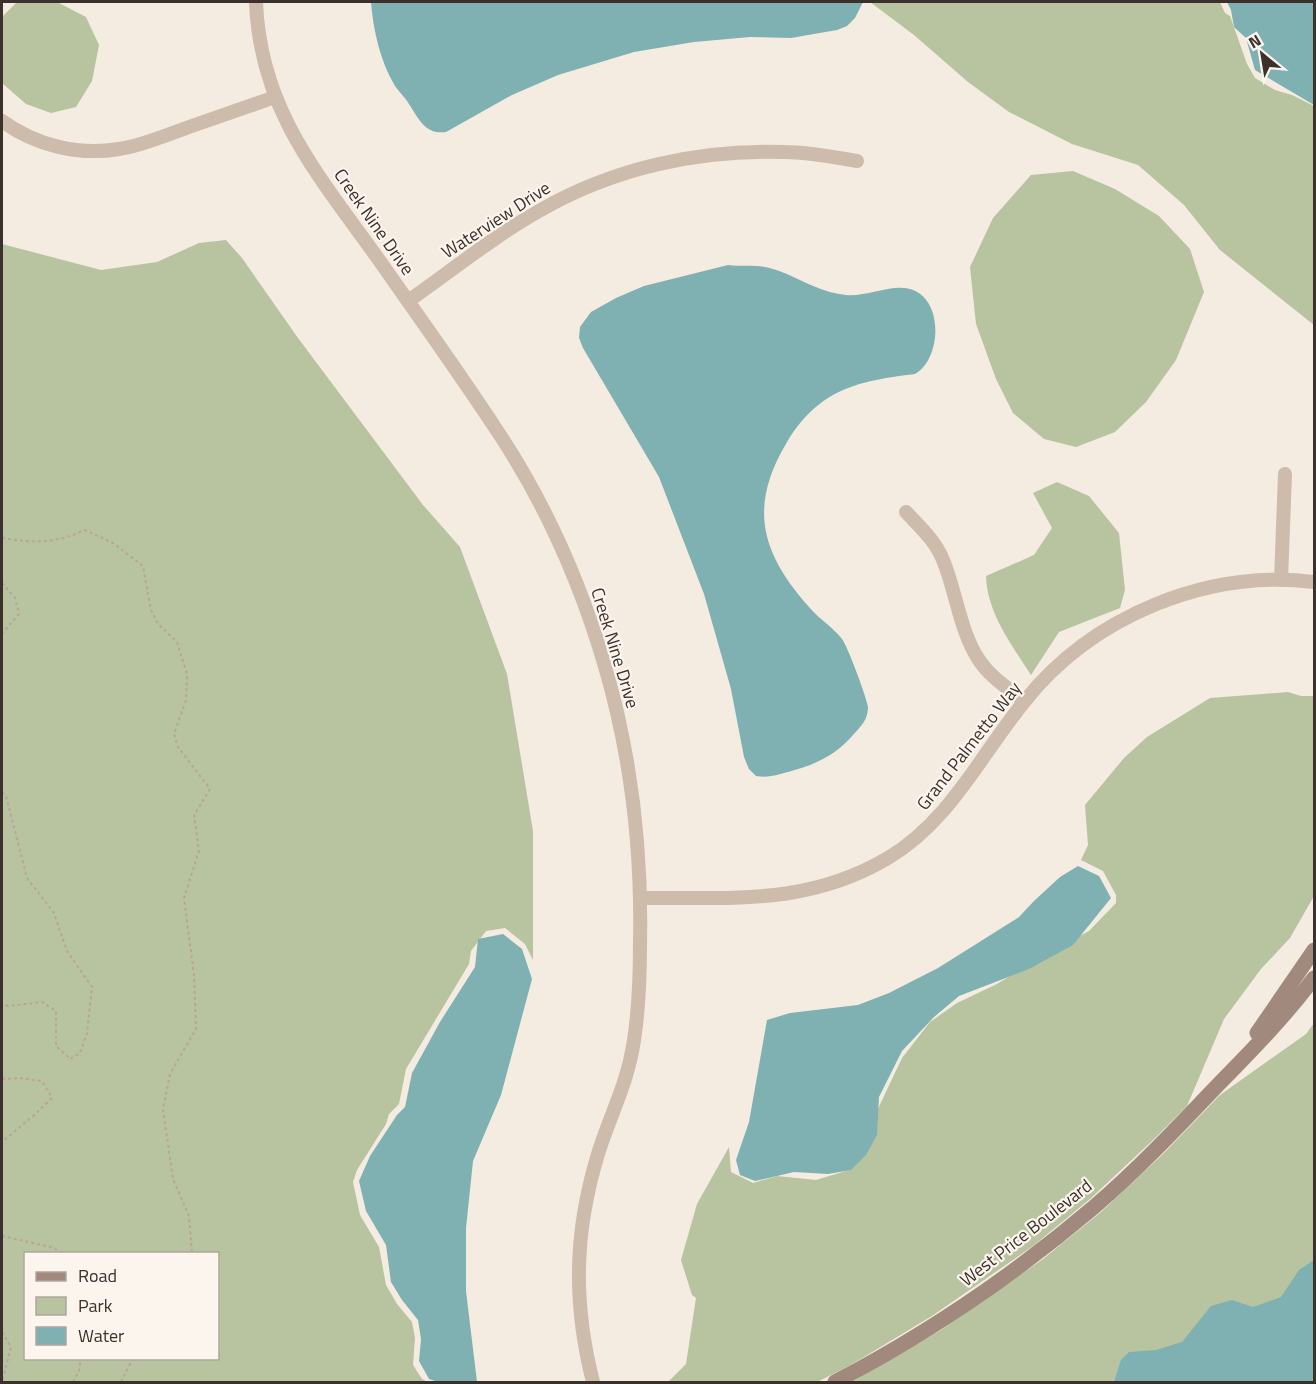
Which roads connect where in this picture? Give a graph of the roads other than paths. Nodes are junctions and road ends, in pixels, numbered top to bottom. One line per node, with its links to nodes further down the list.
1 (256, 2): 2 (street, Creek Nine Drive)
2 (275, 97): 3 (street); 5 (street, Creek Nine Drive)
3 (2, 121)
4 (857, 161): 5 (street, Waterview Drive)
5 (408, 301): 11 (street, Creek Nine Drive)
6 (1285, 474): 8 (street)
7 (906, 512): 10 (street)
8 (1281, 579): 9 (street, Grand Palmetto Way); 10 (street, Grand Palmetto Way)
9 (1314, 582)
10 (1024, 701): 11 (street, Grand Palmetto Way)
11 (641, 898): 15 (street, Creek Nine Drive)
12 (1314, 950): 14 (street, West Price Boulevard)
13 (1314, 978): 14 (street, West Price Boulevard)
14 (1219, 1084): 16 (street, West Price Boulevard)
15 (593, 1383)
16 (835, 1383)

